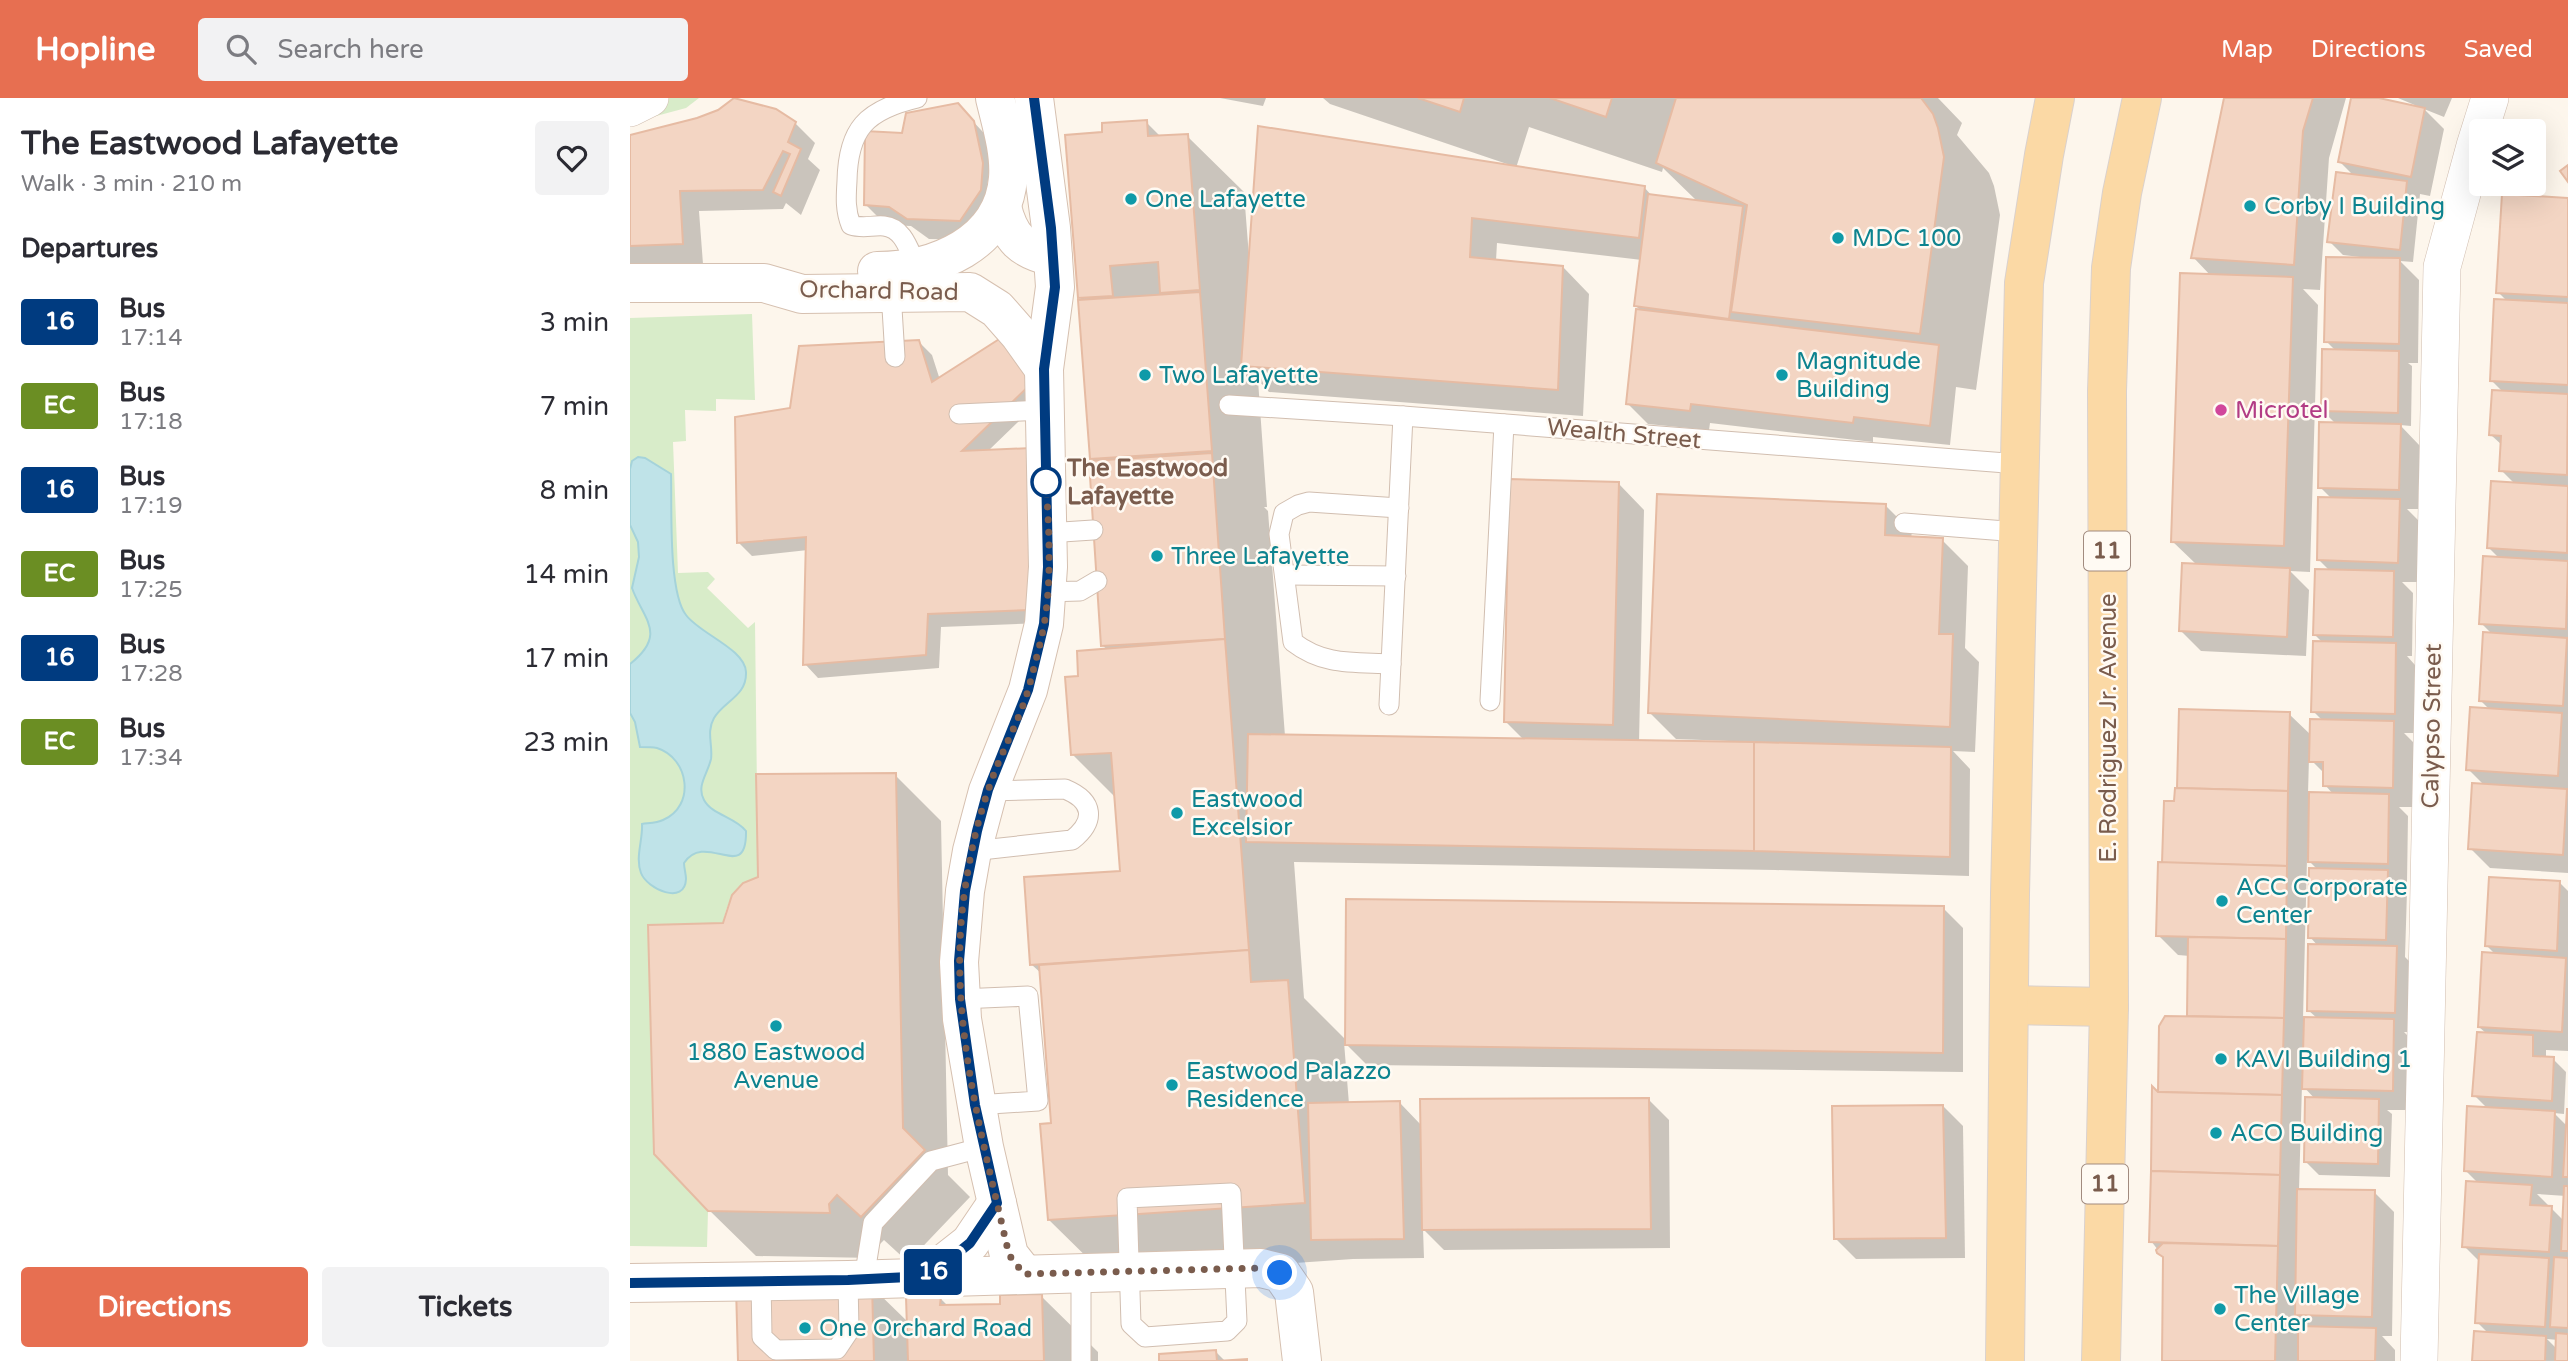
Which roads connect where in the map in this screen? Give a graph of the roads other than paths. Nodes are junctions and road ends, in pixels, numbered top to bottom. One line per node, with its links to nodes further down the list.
1 (650, 98): 8 (street)
2 (917, 98): 11 (lane)
3 (995, 98): 9 (street)
4 (1034, 98): 10 (street)
5 (2055, 98): 20 (main road)
6 (2142, 98): 37 (main road, E. Rodriguez Jr. Avenue / 11)
7 (2490, 98): 53 (street, Calypso Street)
8 (630, 108)
9 (998, 213): 10 (street); 11 (street, Orchard Road)
10 (1053, 257): 14 (street)
11 (904, 279): 12 (street, Orchard Road); 13 (lane); 14 (street, Orchard Road)
12 (630, 283)
13 (895, 357)
14 (1044, 369): 16 (street)
15 (1229, 405): 18 (lane, Wealth Street)
16 (1045, 410): 17 (lane); 25 (street)
17 (959, 414)
18 (1403, 416): 19 (lane, Wealth Street); 21 (lane)
19 (1504, 424): 20 (lane, Wealth Street); 31 (lane)
20 (2020, 464): 24 (main road)
21 (1399, 508): 26 (lane); 27 (lane)
22 (1904, 523): 24 (lane)
23 (1093, 530): 25 (lane)
24 (2018, 532): 36 (main road)
25 (1047, 533): 29 (street)
26 (1285, 575): 27 (lane); 30 (lane)
27 (1395, 576): 30 (lane)
28 (1097, 591): 29 (lane)
29 (1046, 595): 33 (street)
30 (1391, 664): 32 (lane)
31 (1490, 701)
32 (1389, 705)
33 (988, 790): 34 (street); 34 (lane)
34 (972, 851): 35 (street)
35 (960, 999): 38 (street); 38 (lane)
36 (2008, 1005): 37 (main road); 51 (main road)
37 (2109, 1007): 52 (main road, E. Rodriguez Jr. Avenue / 11)
38 (975, 1105): 39 (street)
39 (984, 1147): 40 (street); 46 (lane)
40 (997, 1203): 44 (street); 45 (street)
41 (1235, 1269): 42 (street); 42 (lane); 42 (lane); 50 (street)
42 (1129, 1272): 43 (street)
43 (1081, 1273): 44 (street); 49 (lane)
44 (1024, 1274): 45 (street)
45 (929, 1276): 46 (street)
46 (856, 1279): 47 (street); 47 (lane)
47 (761, 1281): 48 (street)
48 (630, 1283)
49 (1081, 1361)
50 (1302, 1361)
51 (2005, 1361)
52 (2101, 1361)
53 (2419, 1361)

